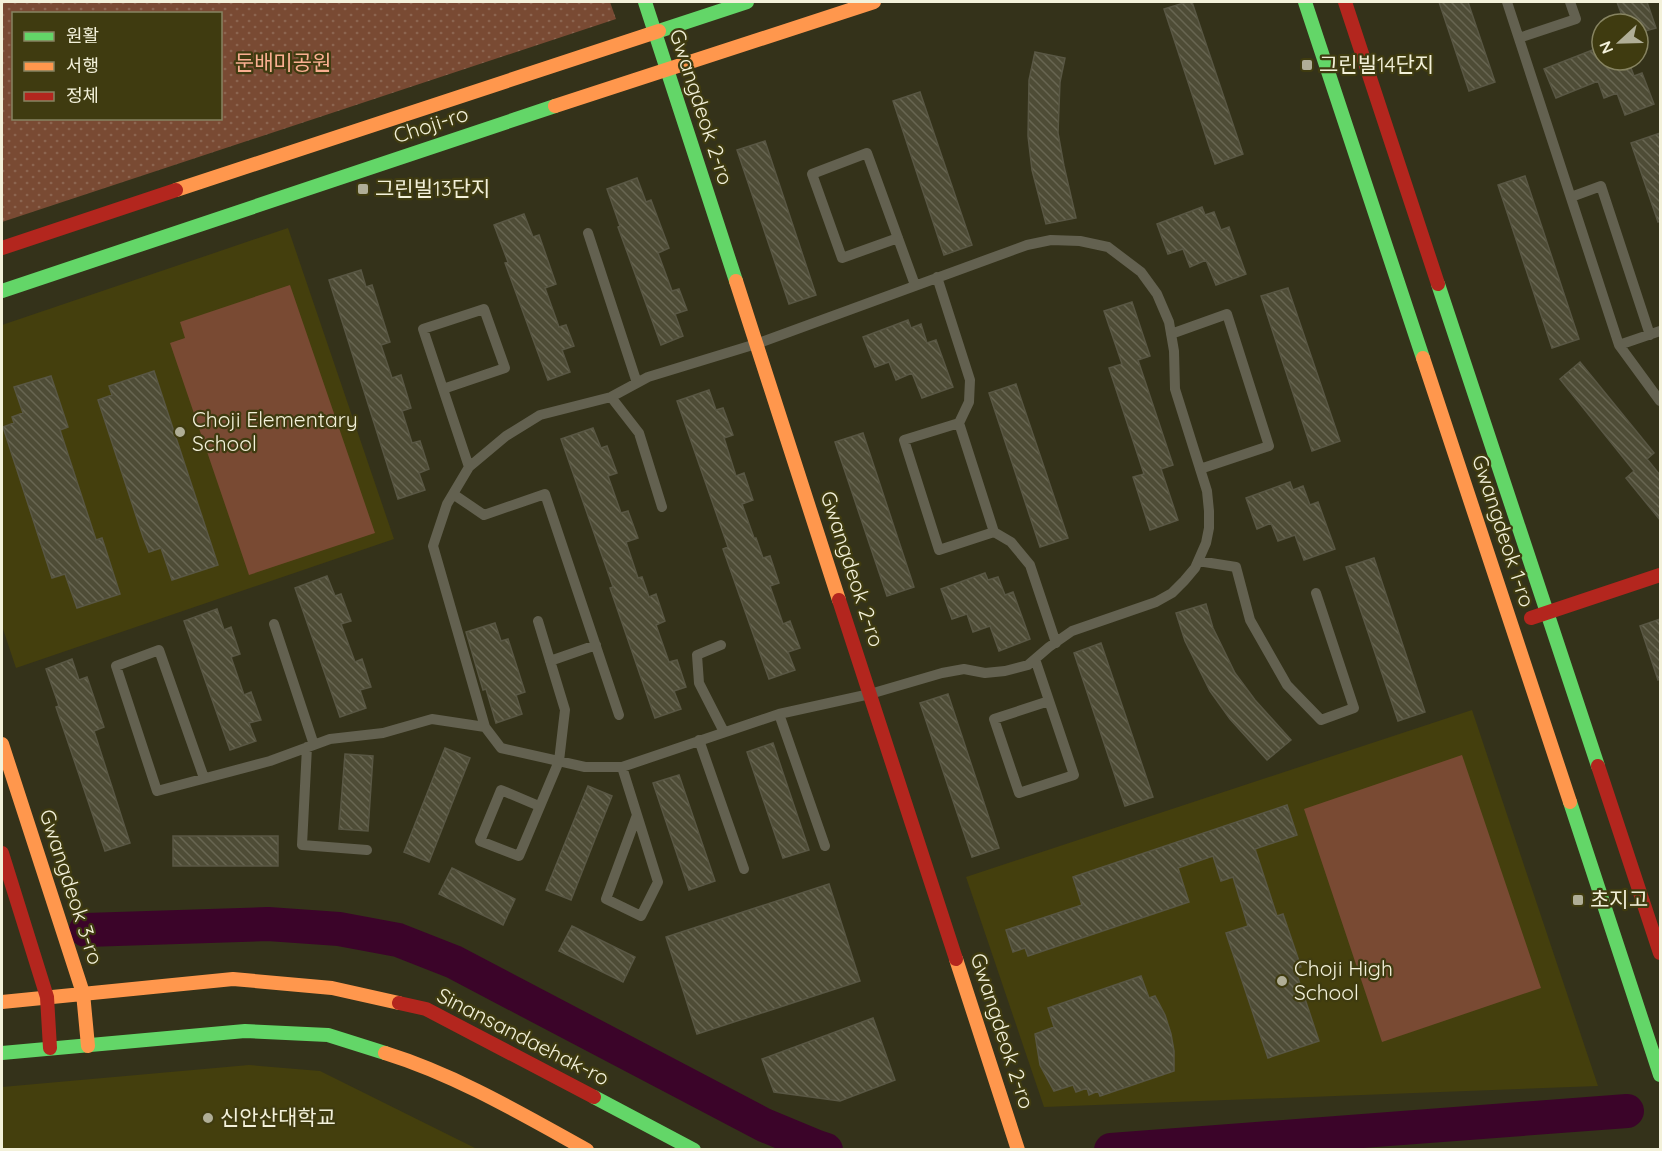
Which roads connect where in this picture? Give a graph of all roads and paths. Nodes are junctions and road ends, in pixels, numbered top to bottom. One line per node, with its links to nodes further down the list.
1 (645, 2): 8 (street, Gwangdeok 2-ro)
2 (747, 2): 8 (street, Choji-ro)
3 (874, 2): 10 (street, Choji-ro)
4 (1305, 2): 38 (street, Gwangdeok 1-ro)
5 (1345, 2): 35 (street, Gwangdeok 1-ro)
6 (1507, 2): 9 (lane)
7 (1570, 2): 9 (lane)
8 (655, 32): 10 (street, Gwangdeok 2-ro); 14 (street, Choji-ro)
9 (1519, 38): 11 (lane)
10 (667, 69): 17 (street, Choji-ro); 20 (street, Gwangdeok 2-ro)
11 (1570, 197): 18 (lane); 21 (lane)
12 (588, 233): 22 (lane)
13 (898, 238): 13 (lane); 16 (lane)
14 (2, 248)
15 (937, 277): 16 (lane); 19 (lane); 26 (lane)
16 (915, 285): 20 (lane)
17 (2, 291)
18 (1655, 333): 21 (lane)
19 (1171, 334): 28 (lane); 28 (lane)
20 (756, 344): 22 (lane); 44 (street, Gwangdeok 2-ro)
21 (1619, 345): 25 (lane)
22 (637, 383): 24 (lane)
23 (443, 389): 23 (lane); 27 (lane)
24 (611, 397): 27 (lane); 30 (lane)
25 (1660, 400)
26 (959, 423): 31 (lane); 31 (lane)
27 (469, 467): 29 (lane)
28 (1200, 469): 32 (lane)
29 (453, 494): 40 (lane); 48 (lane)
30 (662, 507)
31 (994, 532): 39 (lane)
32 (1198, 561): 34 (lane); 39 (lane)
33 (1660, 575): 35 (street)
34 (1316, 593)
35 (1548, 612): 38 (street); 62 (street, Gwangdeok 1-ro)
36 (538, 621): 43 (lane)
37 (274, 624): 52 (lane)
38 (1512, 625): 69 (street, Gwangdeok 1-ro)
39 (1056, 643): 42 (lane)
40 (596, 645): 43 (lane); 47 (lane)
41 (721, 645): 49 (lane)
42 (1035, 659): 44 (lane); 45 (lane)
43 (550, 661): 53 (lane)
44 (870, 694): 46 (lane); 72 (street, Gwangdeok 2-ro)
45 (1049, 700): 45 (lane)
46 (779, 714): 49 (lane); 58 (lane)
47 (620, 715)
48 (485, 727): 52 (lane); 53 (lane)
49 (724, 732): 50 (lane)
50 (699, 740): 54 (lane); 61 (lane)
51 (2, 744): 63 (street, Gwangdeok 3-ro)
52 (310, 746): 55 (lane); 59 (lane)
53 (560, 761): 54 (lane); 56 (lane)
54 (622, 767): 57 (lane)
55 (204, 778): 55 (lane)
56 (539, 806): 56 (lane)
57 (637, 815): 57 (lane)
58 (825, 846)
59 (367, 850)
60 (2, 853): 64 (street)
61 (744, 869)
62 (1660, 953)
63 (83, 993): 64 (street, Sinansandaehak-ro); 66 (street, Gwangdeok 3-ro); 71 (street, Sinansandaehak-ro)
64 (47, 997): 65 (street, Sinansandaehak-ro); 67 (street)
65 (2, 1002)
66 (88, 1046): 67 (street); 70 (street)
67 (50, 1048): 68 (street)
68 (2, 1053)
69 (1660, 1075)
70 (587, 1149)
71 (694, 1149)
72 (1018, 1149)

